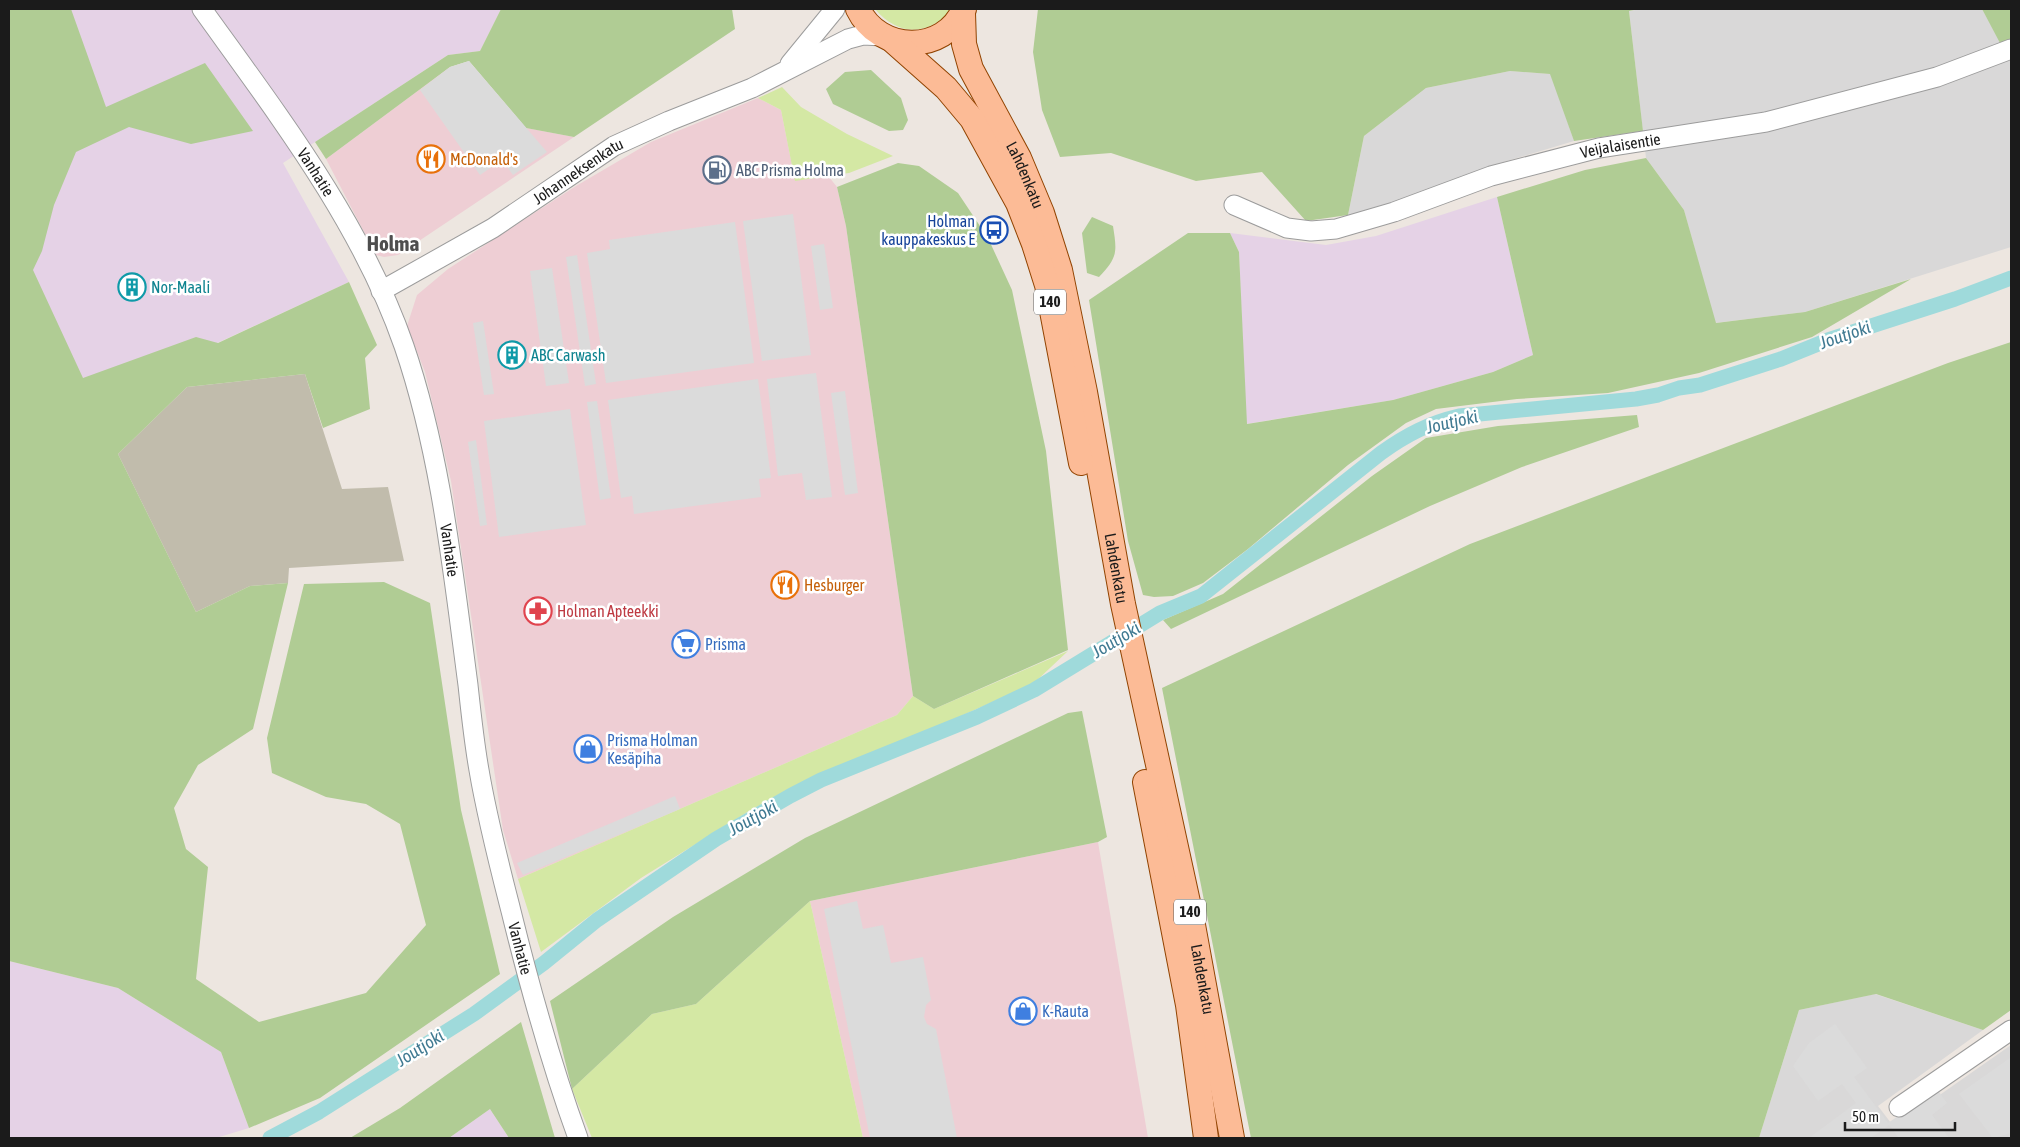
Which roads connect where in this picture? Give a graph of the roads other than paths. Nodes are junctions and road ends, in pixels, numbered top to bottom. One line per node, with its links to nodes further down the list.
1 (202, 9): 9 (street, Vanhatie)
2 (835, 9): 7 (street, Johanneksenkatu)
3 (858, 9): 5 (main road, 140)
4 (964, 11): 5 (main road, 140); 10 (main road, Lahdenkatu / 140)
5 (888, 38): 7 (street, Johanneksenkatu); 10 (main road, Lahdenkatu / 140)
6 (2011, 49): 8 (street, Veijalaisentie)
7 (785, 70): 9 (street, Johanneksenkatu)
8 (1234, 205)
9 (381, 292): 14 (street, Vanhatie)
10 (1116, 606): 11 (main road, Lahdenkatu / 140)
11 (1134, 689): 15 (main road, Lahdenkatu); 16 (main road, Lahdenkatu / 140)
12 (2011, 1030): 13 (street)
13 (1898, 1107)
14 (578, 1138)
15 (1206, 1138)
16 (1232, 1138)

